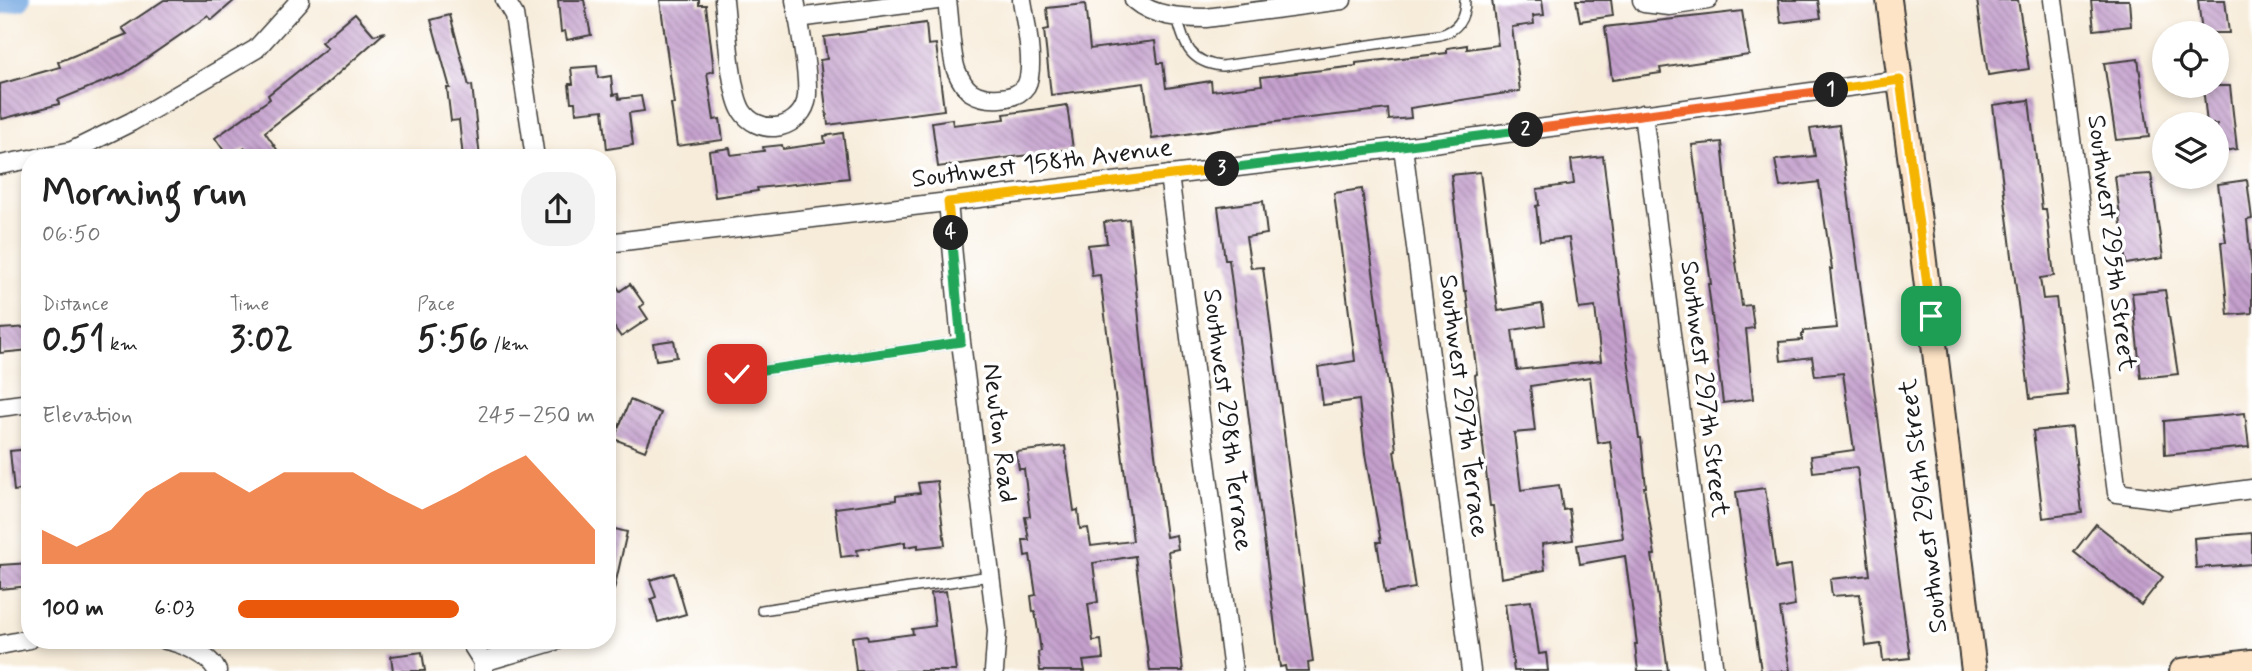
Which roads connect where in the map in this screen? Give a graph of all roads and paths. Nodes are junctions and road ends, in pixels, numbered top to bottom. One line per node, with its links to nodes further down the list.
1 (300, 0): 21 (street)
2 (505, 0): 22 (street)
3 (724, 0): 17 (street)
4 (795, 0): 17 (street)
5 (937, 0): 17 (street)
6 (947, 0): 7 (street)
7 (1022, 0)
8 (1134, 0): 16 (street)
9 (1342, 0): 15 (street)
10 (1465, 0): 16 (lane)
11 (1642, 0): 12 (street)
12 (1708, 0)
13 (1889, 0): 18 (street, Southwest 296th Street)
14 (2053, 0): 32 (street, Southwest 295th Street)
15 (1251, 6): 16 (street)
16 (1176, 8)
17 (798, 18)
18 (1900, 80): 19 (street, Southwest 158th Avenue); 48 (street, Southwest 296th Street)
19 (1643, 114): 20 (street, Southwest 158th Avenue); 47 (street, Southwest 297th Street)
20 (1403, 147): 25 (street, Southwest 158th Avenue); 46 (street, Southwest 297th Terrace)
21 (74, 149)
22 (534, 149)
23 (21, 161): 24 (street)
24 (0, 165)
25 (1169, 176): 26 (street, Southwest 158th Avenue); 45 (street, Southwest 298th Terrace)
26 (948, 202): 27 (street, Southwest 158th Avenue); 28 (street, Newton Road)
27 (616, 242)
28 (961, 342): 29 (lane); 33 (street, Newton Road)
29 (737, 374)
30 (21, 404): 31 (street)
31 (0, 407)
32 (2252, 489)
33 (990, 576): 34 (lane); 44 (street, Newton Road)
34 (762, 610)
35 (21, 641): 36 (street)
36 (0, 645)
37 (187, 649): 42 (street)
38 (474, 649): 41 (street)
39 (532, 649): 41 (street)
40 (2252, 662): 43 (street)
41 (483, 666)
42 (215, 667)
43 (2226, 668): 49 (street)
44 (994, 671)
45 (1233, 671)
46 (1471, 671)
47 (1714, 671)
48 (1974, 671)
49 (2182, 671)

